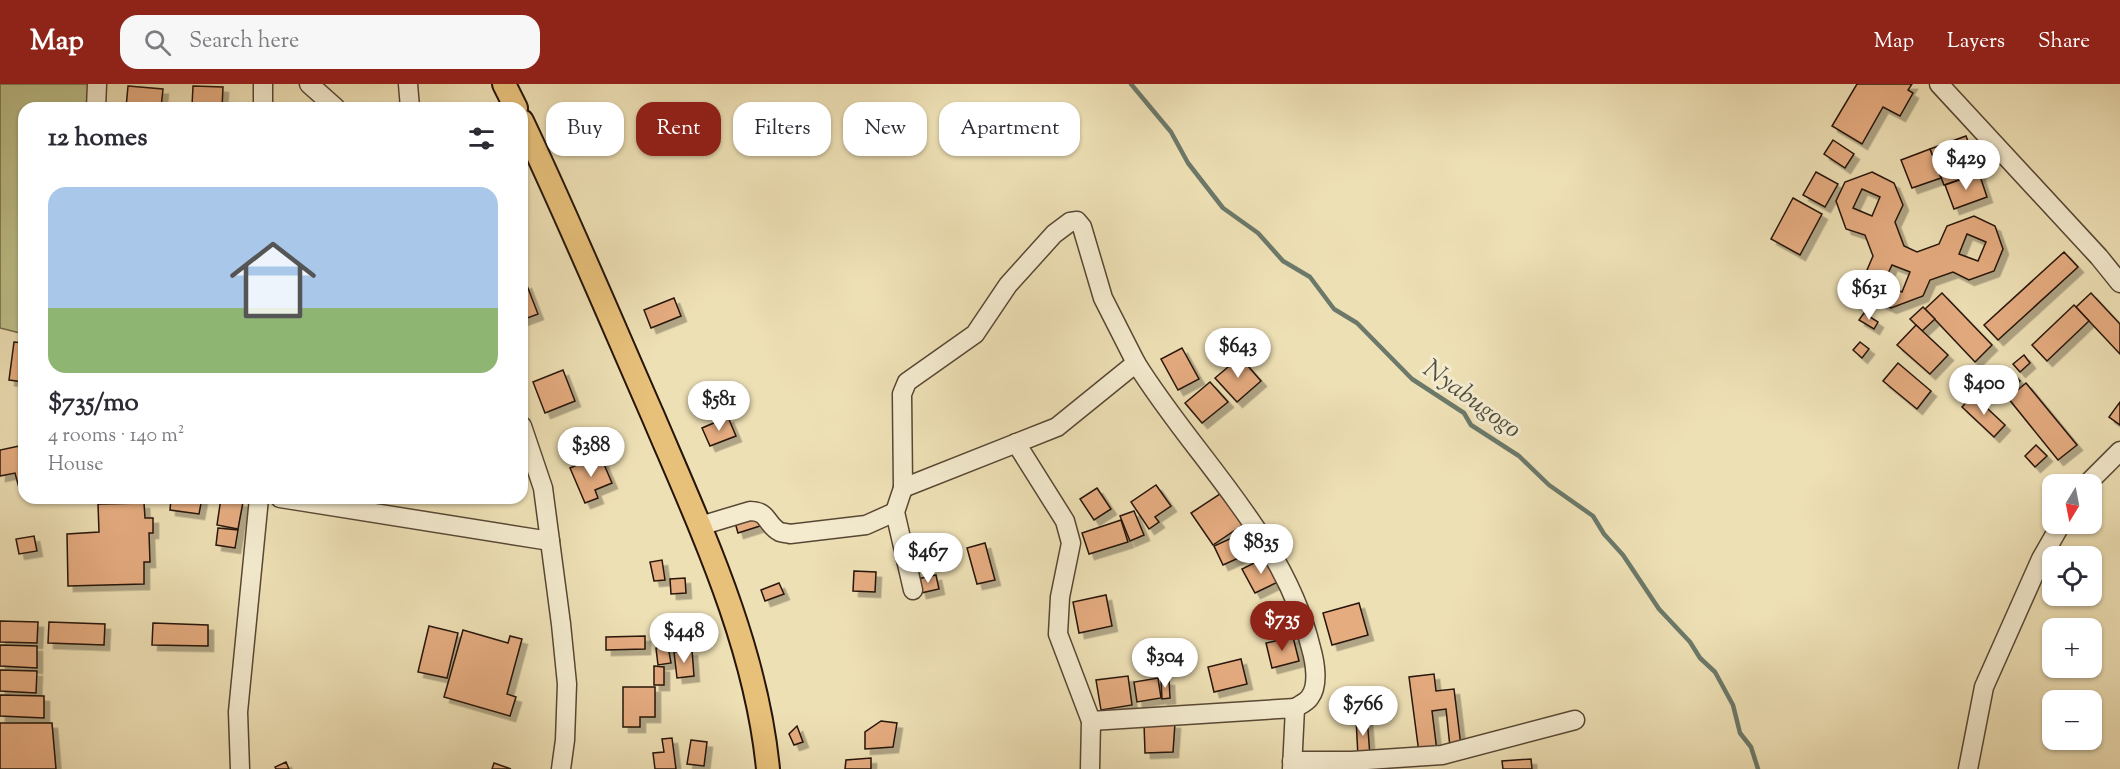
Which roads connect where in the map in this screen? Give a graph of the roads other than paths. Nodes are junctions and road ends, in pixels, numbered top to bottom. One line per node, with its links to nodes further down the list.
1 (97, 84): 6 (street)
2 (263, 84): 7 (street)
3 (309, 84): 8 (street)
4 (504, 84): 9 (main road)
5 (1939, 84): 11 (street)
6 (96, 102)
7 (263, 102)
8 (329, 102)
9 (513, 102)
10 (528, 134): 21 (main road)
11 (2120, 283)
12 (1136, 363): 13 (street); 17 (street); 25 (street)
13 (1016, 443): 17 (street); 27 (street)
14 (528, 444): 23 (street)
15 (2120, 451): 16 (street)
16 (2097, 474)
17 (903, 488): 20 (street)
18 (258, 504): 29 (street)
19 (370, 505): 23 (street)
20 (895, 512): 21 (street); 24 (street)
21 (700, 526): 31 (main road)
22 (2055, 534): 33 (street)
23 (550, 541): 30 (street)
24 (913, 590)
25 (1295, 708): 27 (street); 28 (street)
26 (1575, 720): 28 (street)
27 (1091, 721): 32 (street)
28 (1292, 765)
29 (240, 769)
30 (561, 769)
31 (768, 769)
32 (1090, 769)
33 (1968, 769)

